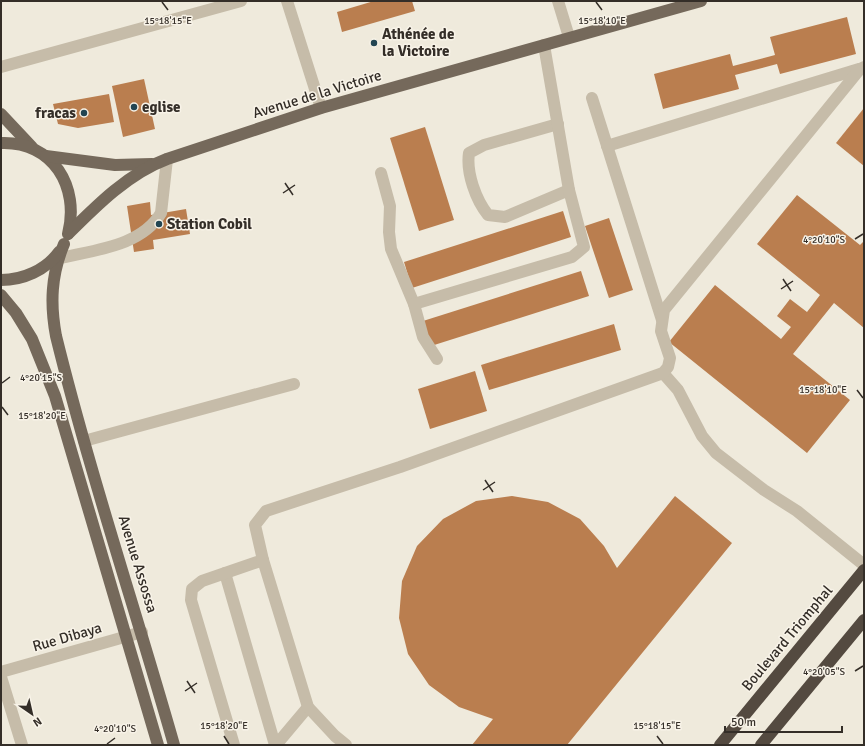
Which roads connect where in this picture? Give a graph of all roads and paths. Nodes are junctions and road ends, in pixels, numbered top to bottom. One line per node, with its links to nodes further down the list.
1 (242, 1): 7 (street)
2 (287, 1): 10 (street)
3 (558, 1): 5 (street)
4 (700, 1): 5 (main road, Avenue de la Victoire)
5 (569, 37): 6 (main road, Avenue de la Victoire)
6 (544, 45): 10 (main road, Avenue de la Victoire); 12 (street)
7 (1, 68)
8 (862, 68): 14 (street); 26 (street)
9 (592, 98): 14 (street)
10 (321, 108): 17 (main road, Avenue de la Victoire)
11 (1, 114): 15 (main road)
12 (558, 124): 20 (street); 20 (street)
13 (1, 143): 15 (main road)
14 (607, 146): 26 (street)
15 (32, 148): 16 (main road)
16 (46, 156): 18 (main road); 21 (main road)
17 (167, 159): 18 (main road, Avenue de la Victoire); 22 (street)
18 (152, 164): 21 (main road)
19 (381, 172): 25 (street)
20 (570, 190): 25 (street)
21 (66, 239): 22 (main road, Avenue Assossa); 23 (main road)
22 (58, 259): 30 (main road, Avenue Assossa)
23 (1, 280)
24 (1, 295): 37 (main road, Avenue Assossa)
25 (414, 304): 27 (street)
26 (662, 320): 28 (street)
27 (437, 359)
28 (663, 373): 31 (street); 32 (street)
29 (294, 384): 30 (street)
30 (84, 441): 36 (main road, Avenue Assossa)
31 (263, 560): 34 (street); 40 (street)
32 (864, 565)
33 (864, 570): 48 (highway, Boulevard Triomphal)
34 (225, 574): 45 (street); 46 (street)
35 (864, 620): 49 (highway)
36 (142, 632): 37 (street, Rue Dibaya); 44 (main road, Avenue Assossa)
37 (127, 636): 38 (street, Rue Dibaya); 43 (main road, Avenue Assossa)
38 (1, 672)
39 (1, 677): 42 (street)
40 (308, 706): 41 (street); 46 (street)
41 (332, 741): 47 (street)
42 (22, 745)
43 (158, 745)
44 (174, 745)
45 (234, 745)
46 (276, 745)
47 (346, 745)
48 (720, 745)
49 (761, 745)

